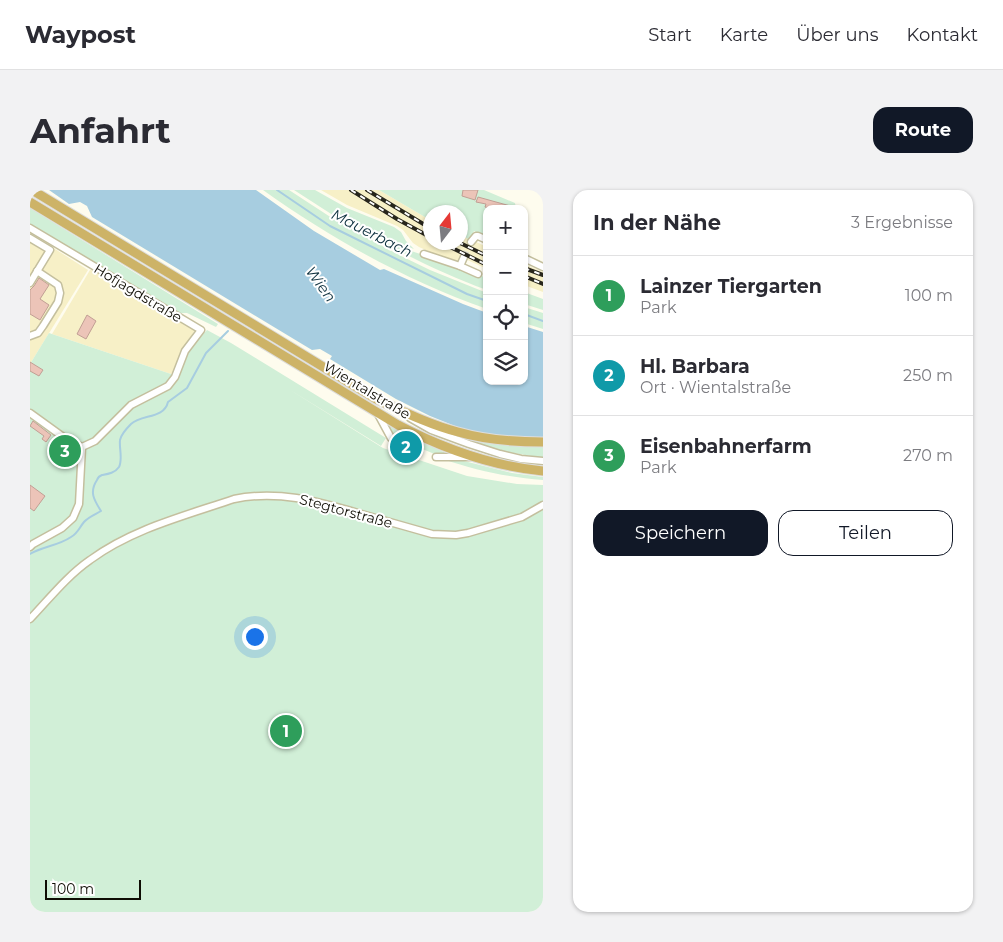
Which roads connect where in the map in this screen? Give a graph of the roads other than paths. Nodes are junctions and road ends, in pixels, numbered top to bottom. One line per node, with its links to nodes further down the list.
1 (32, 190): 16 (main road, Wientalstraße)
2 (30, 202): 18 (main road, Wientalstraße)
3 (30, 228): 21 (street, Hofjagdstraße)
4 (483, 238): 6 (street)
5 (30, 240): 12 (street)
6 (471, 242)
7 (424, 254): 10 (street)
8 (464, 257): 10 (street)
9 (528, 260): 11 (street)
10 (460, 266): 13 (street)
11 (543, 267)
12 (37, 270): 14 (street); 15 (street)
13 (478, 274)
14 (30, 283)
15 (30, 336)
16 (376, 399): 20 (main road, Wientalstraße); 24 (street)
17 (30, 413): 21 (street)
18 (378, 414): 19 (street); 23 (main road, Wientalstraße)
19 (391, 438)
20 (543, 442)
21 (82, 447): 27 (street)
22 (436, 457): 23 (street)
23 (472, 457): 25 (main road, Wientalstraße)
24 (543, 461)
25 (543, 471)
26 (543, 505): 28 (street, Stegtorstraße)
27 (30, 547)
28 (30, 619)

